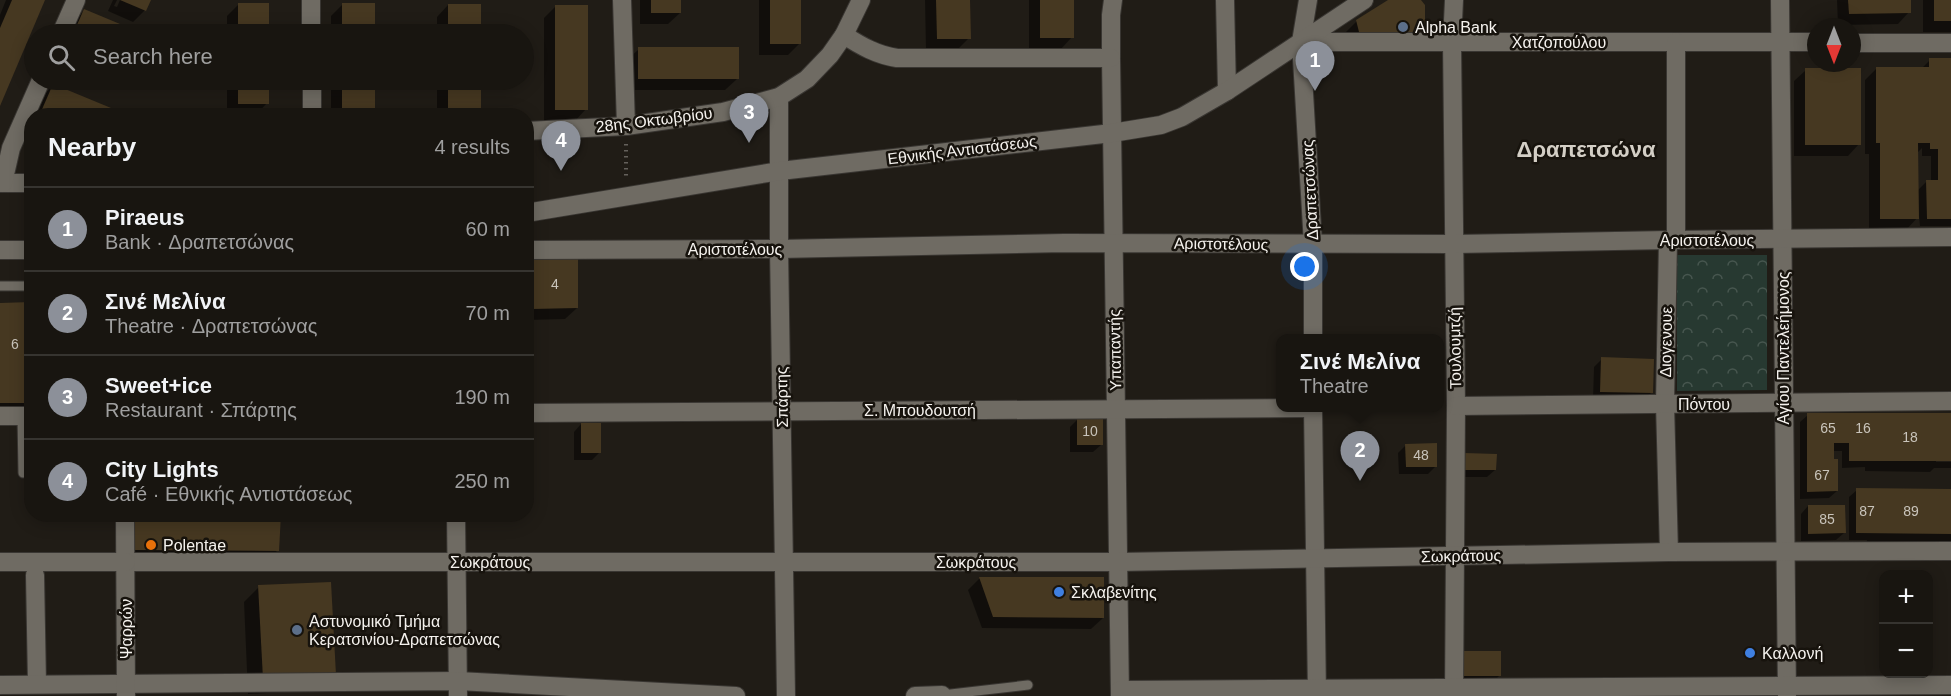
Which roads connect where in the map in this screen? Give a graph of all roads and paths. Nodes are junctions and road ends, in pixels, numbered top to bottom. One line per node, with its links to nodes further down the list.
1 (76, 0): 11 (street)
2 (311, 0): 12 (street)
3 (622, 0): 29 (street)
4 (861, 0): 13 (street, 28ης Οκτωβρίου)
5 (1225, 0): 24 (street)
6 (1308, 0): 14 (street, Δραπετσώνας)
7 (1364, 0): 14 (street, Εθνικής Αντιστάσεως)
8 (1454, 0): 15 (street, Τουλουμτζή)
9 (1780, 0): 17 (street, Αγίου Παντελεήμονος)
10 (1112, 2): 21 (street, Υπαπαντής)
11 (65, 24)
12 (311, 24)
13 (844, 35): 21 (street); 25 (street, 28ης Οκτωβρίου)
14 (1301, 42): 15 (street, Χατζοπούλου); 24 (street, Εθνικής Αντιστάσεως); 42 (street, Δραπετσώνας)
15 (1452, 42): 16 (street, Χατζοπούλου); 41 (street, Τουλουμτζή)
16 (1676, 42): 17 (street, Χατζοπούλου); 39 (street, Διογενουε)
17 (1780, 42): 18 (street, Χατζοπούλου); 38 (street, Αγίου Παντελεήμονος)
18 (1807, 42)
19 (1861, 43): 20 (street)
20 (1951, 43)
21 (1111, 58): 31 (street, Υπαπαντής)
22 (37, 90): 26 (street)
23 (312, 90): 27 (street)
24 (1227, 91): 31 (street, Εθνικής Αντιστάσεως)
25 (779, 97): 29 (street, 28ης Οκτωβρίου); 32 (street, Σπάρτης)
26 (29, 108)
27 (312, 108)
28 (24, 119): 33 (street)
29 (626, 126): 30 (street, 28ης Οκτωβρίου); 35 (path)
30 (534, 131)
31 (1112, 133): 32 (street, Εθνικής Αντιστάσεως); 40 (street, Υπαπαντής)
32 (780, 171): 35 (street, Εθνικής Αντιστάσεως); 43 (street, Σπάρτης)
33 (1, 183): 34 (street)
34 (24, 183)
35 (626, 197): 36 (street, Εθνικής Αντιστάσεως)
36 (534, 212)
37 (1951, 237): 38 (street, Αριστοτέλους)
38 (1782, 239): 39 (street, Αριστοτέλους); 51 (street, Αγίου Παντελεήμονος)
39 (1672, 240): 41 (street, Αριστοτέλους); 52 (street, Διογενουε)
40 (1113, 242): 42 (street, Αριστοτέλους); 43 (street, Αριστοτέλους); 55 (street, Υπαπαντής)
41 (1454, 244): 42 (street, Αριστοτέλους); 53 (street, Τουλουμτζή)
42 (1313, 245): 49 (street, Δραπετσώνας)
43 (779, 249): 46 (street, Αριστοτέλους); 56 (street, Σπάρτης)
44 (0, 250): 45 (street)
45 (24, 250)
46 (534, 250)
47 (0, 286): 48 (lane)
48 (24, 286)
49 (1313, 334)
50 (1951, 401): 51 (street, Πόντου)
51 (1783, 403): 52 (street, Πόντου); 67 (street, Αγίου Παντελεήμονος)
52 (1665, 404): 53 (street, Πόντου); 66 (street, Διογενουε)
53 (1456, 406): 68 (street, Τουλουμτζή)
54 (1276, 408): 55 (street, Σ. Μπουδουτσή)
55 (1116, 409): 56 (street, Σ. Μπουδουτσή); 74 (street, Υπαπαντής)
56 (782, 411): 58 (street, Σ. Μπουδουτσή); 73 (street, Σπάρτης)
57 (1313, 412): 69 (street)
58 (534, 413)
59 (0, 416): 60 (street)
60 (24, 416)
61 (24, 459): 62 (lane)
62 (23, 473)
63 (125, 522): 71 (street, Ψαρρών)
64 (456, 522): 72 (street)
65 (1951, 551): 67 (street, Σωκράτους)
66 (1669, 552): 67 (street, Σωκράτους); 68 (street, Σωκράτους)
67 (1785, 553): 82 (street, Αγίου Παντελεήμονος)
68 (1455, 557): 69 (street, Σωκράτους); 83 (street, Τουλουμτζή)
69 (1314, 558): 74 (street, Σωκράτους); 85 (street)
70 (0, 562): 71 (street, Σωκράτους)
71 (126, 562): 72 (street, Σωκράτους); 81 (street, Ψαρρών)
72 (457, 562): 73 (street, Σωκράτους); 80 (street)
73 (784, 562): 74 (street, Σωκράτους); 88 (street, Σπάρτης)
74 (1118, 562): 84 (street, Υπαπαντής)
75 (35, 575): 77 (street)
76 (0, 684): 77 (street)
77 (38, 684): 81 (street)
78 (1951, 685): 82 (street)
79 (1028, 686): 86 (lane)
80 (458, 688): 81 (street); 87 (street)
81 (126, 690)
82 (1787, 691): 83 (street)
83 (1454, 692): 85 (street)
84 (1120, 693): 85 (street)
85 (1317, 693)
86 (942, 695): 89 (street)
87 (736, 696)
88 (786, 696)
89 (915, 696)

